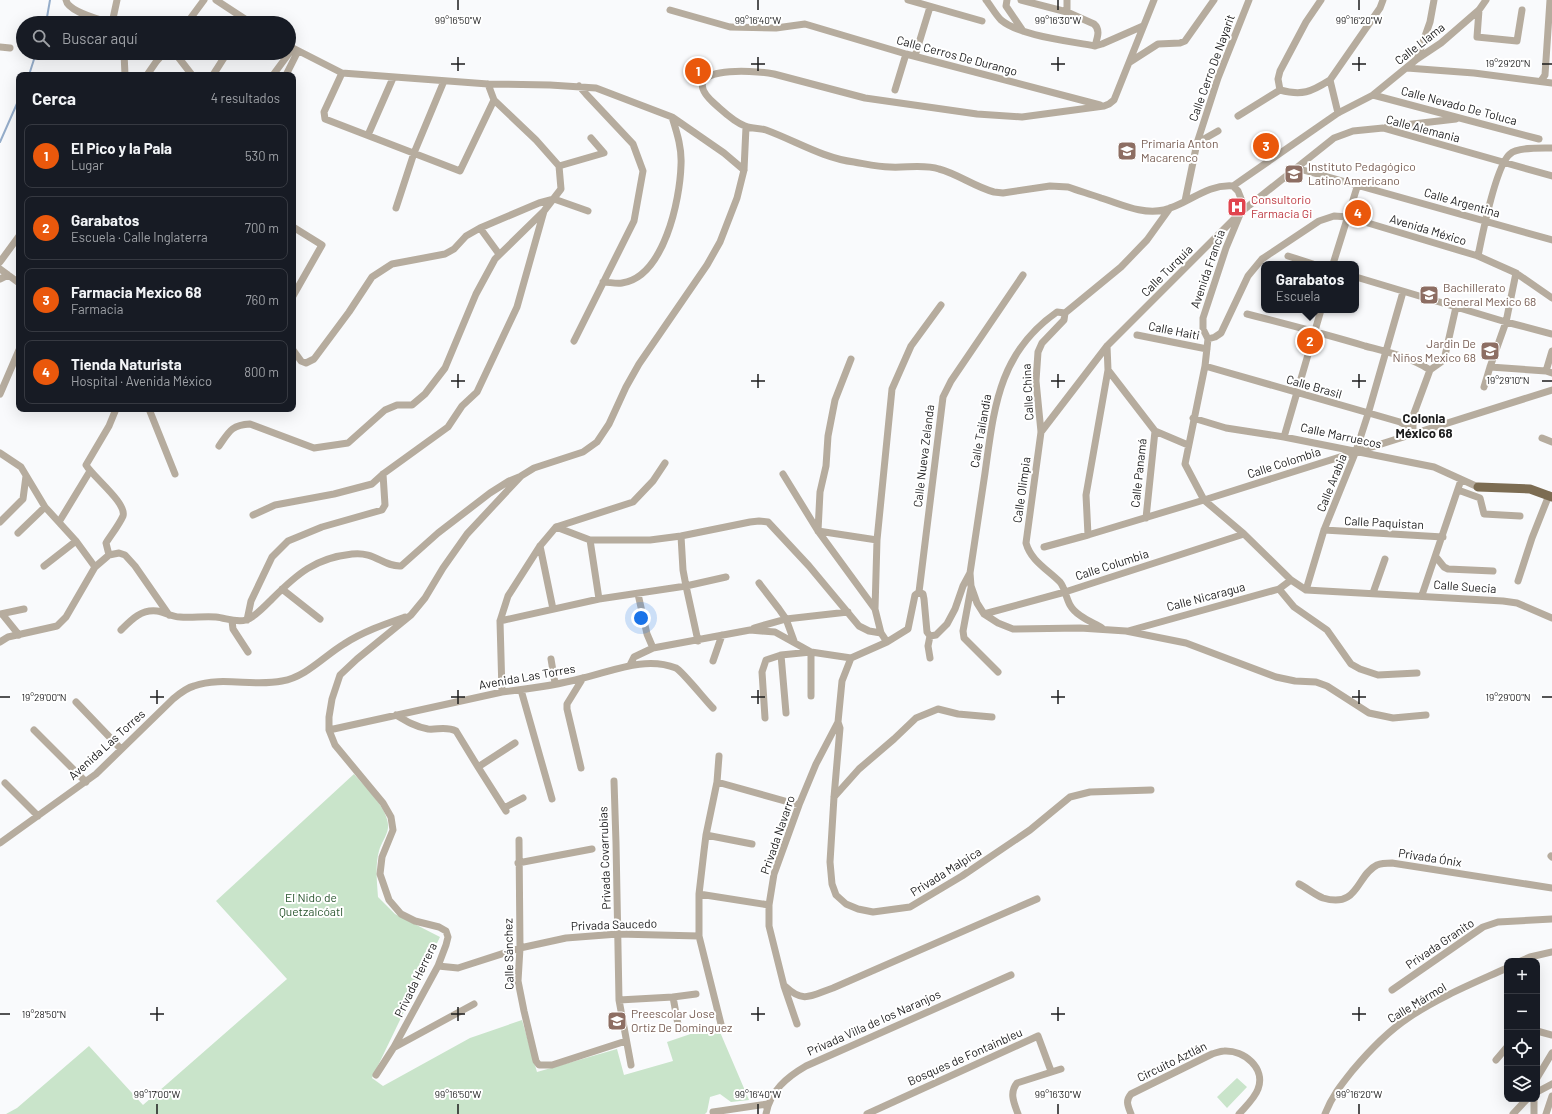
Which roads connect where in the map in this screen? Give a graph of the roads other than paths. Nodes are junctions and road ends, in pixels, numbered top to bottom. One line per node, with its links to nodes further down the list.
1 (66, 0): 23 (street)
2 (117, 0): 24 (street)
3 (204, 0): 25 (street)
4 (216, 0): 26 (street)
5 (908, 0): 18 (street)
6 (986, 0): 29 (street)
7 (1007, 0): 29 (street)
8 (1021, 0): 22 (street)
9 (1067, 0): 22 (street)
10 (1154, 0): 28 (street)
11 (1214, 0): 44 (street)
12 (1249, 0): 75 (street, Calle Cerro De Nayarit)
13 (1321, 0): 61 (street)
14 (1383, 0): 54 (street)
15 (1434, 0): 37 (street)
16 (1486, 0): 20 (street, Calle Llama)
17 (1550, 0): 56 (street)
18 (930, 7): 27 (street); 36 (street)
19 (670, 10): 35 (street, Calle Cerros De Durango)
20 (1479, 10): 21 (street); 37 (street, Calle Llama)
21 (1522, 10)
22 (1067, 12): 31 (street)
23 (91, 16)
24 (113, 16)
25 (192, 16)
26 (240, 16)
27 (982, 21)
28 (1143, 26): 31 (street); 44 (street)
29 (1024, 31): 31 (street)
30 (0, 43): 32 (street)
31 (1094, 46)
32 (0, 47): 33 (street)
33 (10, 48)
34 (296, 50): 52 (street)
35 (906, 54): 36 (street, Calle Cerros De Durango); 60 (street)
36 (915, 56): 64 (street, Calle Cerros De Durango)
37 (1417, 59): 45 (street, Calle Llama)
38 (124, 60): 46 (street)
39 (158, 60): 47 (street)
40 (180, 60): 48 (street)
41 (223, 60): 49 (street)
42 (284, 60): 50 (street)
43 (290, 60): 51 (street)
44 (1129, 63): 64 (street)
45 (1407, 68): 56 (street); 62 (street, Calle Llama)
46 (125, 72)
47 (149, 72)
48 (190, 72)
49 (215, 72)
50 (275, 72)
51 (287, 72)
52 (342, 73): 53 (street); 72 (street)
53 (393, 78): 55 (street); 72 (street)
54 (1330, 80): 61 (street); 65 (street)
55 (444, 81): 58 (street); 77 (street)
56 (1541, 81): 57 (street)
57 (1552, 83)
58 (488, 84): 59 (street); 63 (street)
59 (579, 86): 67 (street); 111 (street)
60 (895, 90)
61 (1280, 90): 66 (street)
62 (1373, 94): 65 (street); 68 (street, Calle Nevado De Toluca)
63 (494, 100): 77 (street); 79 (street)
64 (1104, 106): 69 (street)
65 (1338, 113): 84 (street)
66 (1238, 116)
67 (672, 117): 81 (street); 111 (street)
68 (1460, 118): 70 (street); 74 (street, Calle Nevado De Toluca)
69 (746, 127): 81 (street); 88 (street)
70 (1383, 128): 78 (street, Calle Alemania); 80 (street, Calle Alemania)
71 (1218, 132): 75 (street)
72 (368, 135): 77 (street)
73 (591, 138): 79 (street)
74 (1539, 139)
75 (1197, 143): 86 (street, Calle Cerro De Nayarit)
76 (1552, 148): 78 (street)
77 (414, 153): 87 (street)
78 (1502, 162): 82 (street, Calle Alemania); 93 (street)
79 (559, 166): 85 (street)
80 (1296, 168): 83 (street, Calle Argentina); 91 (street, Calle Alemania)
81 (744, 170): 162 (street)
82 (1552, 176)
83 (1358, 184): 92 (street); 93 (street, Calle Argentina)
84 (1233, 186): 86 (street); 91 (street, Avenida Francia)
85 (554, 198): 89 (street); 90 (street); 94 (street)
86 (1185, 201): 88 (street)
87 (396, 208)
88 (1170, 208): 117 (street, Calle Tailandia)
89 (544, 210): 98 (street); 159 (street)
90 (588, 211)
91 (1241, 212): 124 (street, Avenida Francia); 126 (street, Calle Turquia)
92 (1348, 217): 100 (street, Avenida México); 102 (street); 124 (street, Avenida México)
93 (1485, 221): 97 (street, Calle Argentina); 100 (street)
94 (480, 228): 98 (street); 130 (street)
95 (296, 229): 112 (street)
96 (16, 240): 103 (street)
97 (1552, 240)
98 (500, 254): 153 (street)
99 (1288, 256): 101 (street)
100 (1478, 256): 105 (street, Avenida México)
101 (1304, 261)
102 (1335, 261)
103 (0, 262)
104 (0, 269): 106 (street)
105 (1516, 273): 114 (street, Avenida México); 120 (street)
106 (8, 275): 109 (street); 110 (street)
107 (1023, 275): 203 (street, Calle Nueva Zelanda)
108 (1359, 278): 113 (street)
109 (0, 279)
110 (16, 281)
111 (603, 282): 125 (street)
112 (296, 291)
113 (1403, 292): 116 (street); 129 (street, Calle Arabia)
114 (1552, 298)
115 (942, 305): 183 (street)
116 (1456, 307): 120 (street); 136 (street)
117 (1065, 313): 147 (street, Calle China); 193 (street, Calle Tailandia)
118 (1320, 313): 121 (street)
119 (1247, 314): 121 (street)
120 (1506, 322): 122 (street); 134 (street)
121 (1315, 332): 129 (street); 140 (street)
122 (1552, 334)
123 (1138, 335): 127 (street, Calle Haiti)
124 (1208, 339): 127 (street)
125 (574, 341)
126 (1107, 346): 135 (street); 147 (street, Calle Turquia)
127 (1207, 349): 133 (street)
128 (1552, 351): 137 (street)
129 (1387, 352): 136 (street); 144 (street, Calle Arabia)
130 (296, 354)
131 (16, 357): 141 (street)
132 (852, 359): 176 (street)
133 (1205, 366): 140 (street, Calle Brasil); 145 (street)
134 (1490, 367): 137 (street); 138 (street)
135 (1108, 370): 146 (street); 179 (street)
136 (1430, 370): 148 (street)
137 (1549, 372)
138 (1484, 387)
139 (1552, 390): 148 (street, Calle Colombia)
140 (1297, 393): 144 (street, Calle Brasil); 149 (street)
141 (0, 394)
142 (115, 412): 157 (street)
143 (151, 412): 158 (street)
144 (1368, 414): 148 (street, Calle Brasil); 154 (street, Calle Arabia)
145 (1193, 418): 149 (street, Calle Marruecos); 152 (street)
146 (1155, 431): 152 (street); 172 (street, Calle Panamá)
147 (1041, 432): 204 (street, Calle Olimpia)
148 (1413, 435): 154 (street, Calle Colombia)
149 (1284, 437): 154 (street, Calle Marruecos)
150 (1542, 438): 151 (street)
151 (1552, 442)
152 (1188, 445): 167 (street)
153 (219, 446)
154 (1356, 452): 163 (street, Calle Marruecos); 167 (street, Calle Colombia); 175 (street, Calle Arabia)
155 (0, 453): 161 (street)
156 (665, 463): 174 (street)
157 (90, 471): 173 (street); 187 (street)
158 (175, 474)
159 (383, 474): 169 (street); 219 (street)
160 (783, 474): 176 (street)
161 (26, 476): 168 (street); 171 (street)
162 (521, 476): 200 (street); 216 (street)
163 (1461, 480): 164 (street, Calle Marruecos); 165 (street, Calle Suecia)
164 (1478, 487): 166 (main road, Calle Marruecos)
165 (1458, 490): 170 (street); 181 (street, Calle Suecia)
166 (1550, 496): 196 (street)
167 (1204, 500): 172 (street, Calle Colombia); 178 (street)
168 (45, 507): 173 (street); 177 (street)
169 (253, 515)
170 (1520, 516)
171 (2, 517)
172 (1146, 518): 179 (street, Calle Colombia)
173 (59, 522): 184 (street)
174 (556, 527): 182 (street); 185 (street)
175 (1324, 530): 181 (street, Calle Paquistan); 202 (street, Calle Arabia)
176 (818, 531): 183 (street); 211 (street)
177 (18, 533)
178 (1244, 534): 195 (street); 204 (street, Calle Columbia)
179 (1088, 535): 186 (street, Calle Colombia)
180 (681, 536): 182 (street); 198 (street); 212 (street)
181 (1443, 537): 188 (street, Calle Suecia)
182 (590, 540): 208 (street)
183 (877, 540): 211 (street)
184 (76, 541): 190 (street); 191 (street)
185 (540, 546): 210 (street); 222 (street)
186 (1044, 547)
187 (109, 555): 191 (street); 215 (street)
188 (1436, 557): 192 (street); 207 (street, Calle Suecia)
189 (1385, 559): 206 (street)
190 (44, 566)
191 (95, 567): 228 (street)
192 (1493, 571)
193 (970, 573): 199 (street, Calle Tailandia); 230 (street)
194 (726, 577): 198 (street)
195 (1291, 580): 201 (street, Calle Nicaragua); 202 (street)
196 (1518, 581)
197 (759, 583): 220 (street)
198 (686, 586): 205 (street); 231 (street)
199 (971, 586): 214 (street); 244 (street)
200 (282, 589): 218 (street); 219 (street)
201 (1279, 589): 226 (street, Calle Nicaragua); 245 (street)
202 (1306, 590): 206 (street)
203 (919, 592): 230 (street); 234 (street)
204 (1065, 592): 214 (street, Calle Columbia); 225 (street)
205 (638, 594): 208 (street); 235 (street)
206 (1373, 594): 207 (street)
207 (1422, 595): 217 (street, Calle Suecia)
208 (599, 599): 210 (street)
209 (24, 609): 213 (street)
210 (553, 609): 222 (street)
211 (875, 609): 227 (street)
212 (848, 612): 220 (street); 227 (street)
213 (1, 614): 228 (street)
214 (984, 614): 225 (street)
215 (169, 615): 221 (street); 223 (street)
216 (411, 615): 260 (street); 262 (street, Avenida Las Torres)
217 (1552, 618)
218 (320, 619)
219 (247, 620): 221 (street)
220 (786, 620): 224 (street); 233 (street)
221 (232, 621): 236 (street)
222 (500, 621): 249 (street)
223 (121, 630)
224 (750, 630): 229 (street); 233 (street)
225 (1106, 630): 226 (street)
226 (1126, 631): 255 (street)
227 (881, 633): 234 (street)
228 (19, 635): 232 (street)
229 (722, 635): 231 (street); 242 (street)
230 (930, 636): 240 (street)
231 (698, 641): 235 (street)
232 (0, 642)
233 (794, 642): 237 (street)
234 (887, 642): 239 (street)
235 (653, 648): 243 (street)
236 (248, 652)
237 (811, 652): 238 (street); 239 (street); 250 (street)
238 (780, 655): 253 (street); 257 (street)
239 (851, 658): 258 (street, Privada Navarro)
240 (930, 658)
241 (551, 659): 247 (street)
242 (714, 661)
243 (630, 665): 246 (street, Avenida Las Torres); 252 (street, Avenida Las Torres)
244 (998, 672)
245 (1417, 673)
246 (583, 678): 247 (street, Avenida Las Torres); 265 (street)
247 (555, 683): 248 (street, Avenida Las Torres)
248 (521, 690): 249 (street, Avenida Las Torres); 273 (street)
249 (502, 692): 254 (street, Avenida Las Torres)
250 (811, 696)
251 (76, 702): 262 (street)
252 (713, 708)
253 (786, 713)
254 (396, 715): 260 (street, Avenida Las Torres); 264 (street)
255 (1426, 715)
256 (992, 717): 271 (street)
257 (765, 718)
258 (838, 722): 271 (street, Privada Malpica); 274 (street, Privada Navarro)
259 (34, 730): 267 (street)
260 (329, 730): 293 (street, Privada Herrera)
261 (515, 743): 264 (street)
262 (121, 749): 267 (street, Avenida Las Torres)
263 (719, 756): 268 (street)
264 (478, 767): 272 (street)
265 (581, 768)
266 (614, 781): 288 (street, Privada Covarrubias)
267 (86, 782): 275 (street, Avenida Las Torres)
268 (717, 782): 274 (street); 276 (street)
269 (5, 783): 275 (street)
270 (1151, 790): 271 (street, Privada Malpica)
271 (834, 797)
272 (523, 798)
273 (552, 799)
274 (799, 805): 286 (street, Privada Navarro)
275 (38, 816): 278 (street, Avenida Las Torres)
276 (706, 835): 279 (street); 284 (street)
277 (519, 840): 281 (street, Calle Sánchez)
278 (0, 843)
279 (752, 844)
280 (592, 849): 281 (street)
281 (518, 863): 290 (street, Calle Sánchez)
282 (1299, 884): 283 (street, Privada Ónix)
283 (1552, 888)
284 (699, 894): 286 (street); 289 (street)
285 (1037, 898): 296 (street)
286 (769, 905): 296 (street, Privada Navarro)
287 (1552, 919): 297 (street, Privada Granito)
288 (618, 934): 289 (street, Privada Saucedo); 290 (street, Privada Saucedo); 300 (street, Privada Covarrubias)
289 (699, 936): 302 (street)
290 (520, 948): 293 (street, Privada Saucedo); 307 (street, Calle Sánchez)
291 (1552, 952): 292 (street)
292 (1528, 958)
293 (438, 966): 308 (street, Privada Herrera)
294 (1504, 969): 329 (street, Calle Mármol)
295 (1011, 975): 322 (street, Privada Villa de los Naranjos)
296 (784, 986): 303 (street, Privada Navarro)
297 (1392, 990)
298 (696, 994): 299 (street)
299 (673, 997): 300 (street); 304 (street)
300 (619, 1000): 307 (street, Privada Covarrubias)
301 (474, 1004): 308 (street)
302 (721, 1024)
303 (797, 1024)
304 (679, 1030)
305 (1540, 1031): 306 (street)
306 (1552, 1035)
307 (626, 1041): 312 (street, Privada Covarrubias)
308 (394, 1047): 316 (street, Privada Herrera)
309 (1504, 1051): 311 (street)
310 (1552, 1053): 315 (street)
311 (1496, 1060)
312 (631, 1065)
313 (1061, 1069): 314 (street)
314 (1051, 1071): 325 (street, Bosques de Fontainbleu); 326 (street)
315 (1540, 1073)
316 (376, 1075)
317 (1552, 1084): 318 (street)
318 (1540, 1090)
319 (1552, 1096): 332 (street)
320 (1524, 1102): 330 (street)
321 (1534, 1102): 331 (street)
322 (768, 1104): 323 (street); 324 (street, Privada Villa de los Naranjos)
323 (713, 1112)
324 (766, 1114)
325 (867, 1114)
326 (1018, 1114)
327 (1131, 1114): 328 (street, Circuito Aztlán)
328 (1239, 1114)
329 (1325, 1114)
330 (1513, 1114)
331 (1534, 1114)
332 (1546, 1114)

